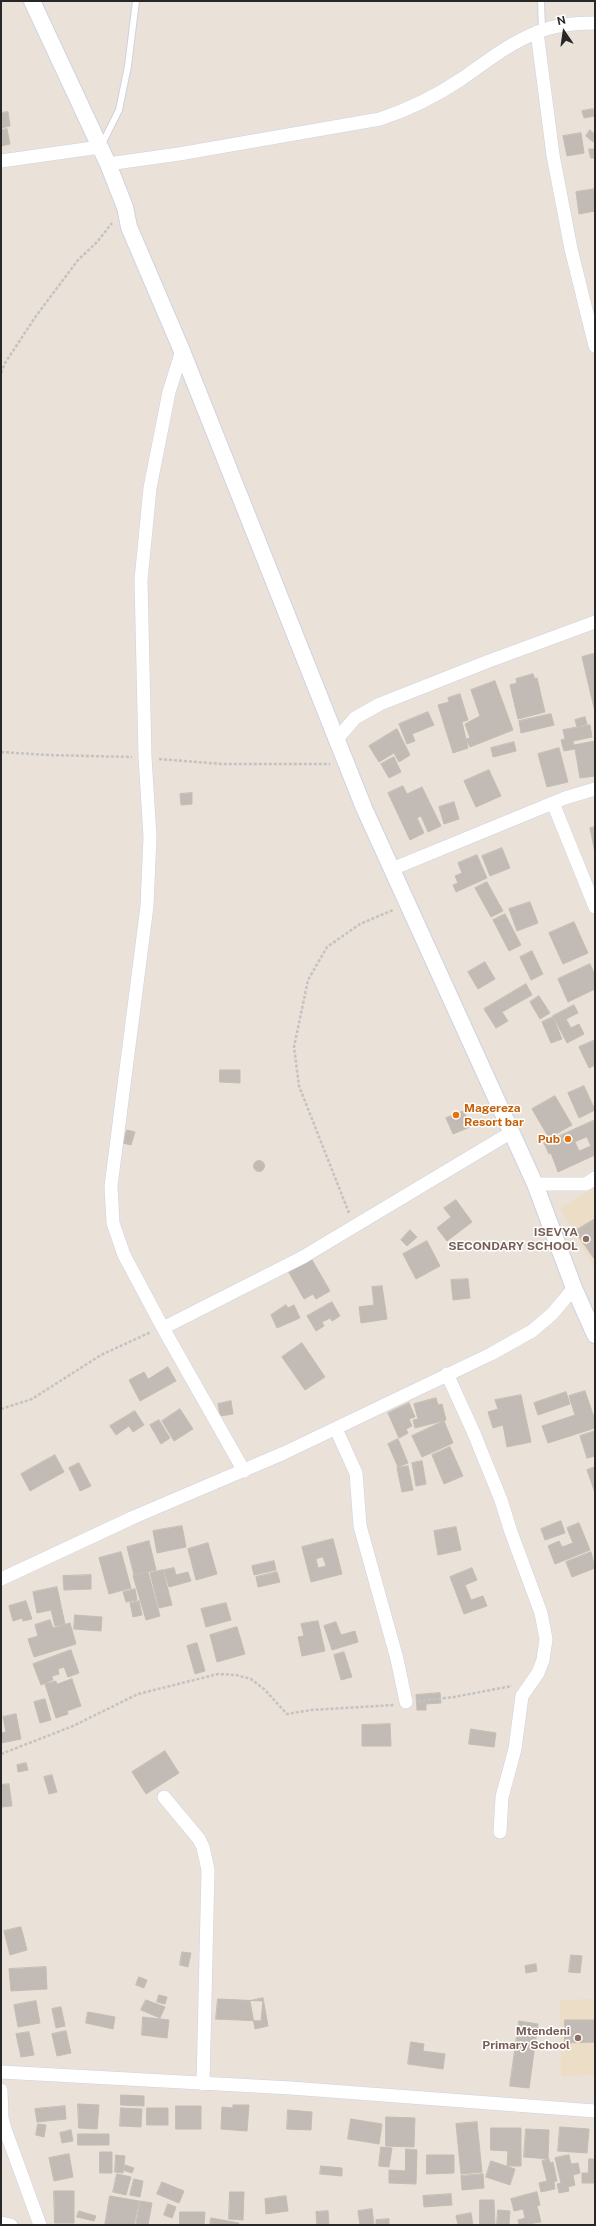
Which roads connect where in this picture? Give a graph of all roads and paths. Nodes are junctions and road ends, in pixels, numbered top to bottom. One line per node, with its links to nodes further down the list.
1 (32, 1): 8 (street)
2 (136, 1): 8 (lane)
3 (540, 1): 7 (lane)
4 (595, 15): 6 (street)
5 (595, 22): 6 (street)
6 (580, 23): 7 (street)
7 (539, 31): 10 (street); 12 (street)
8 (100, 147): 9 (street); 10 (street)
9 (1, 161)
10 (108, 164): 11 (street)
11 (125, 207): 13 (street); 14 (path)
12 (595, 346)
13 (182, 351): 16 (street); 18 (street)
14 (1, 373)
15 (595, 622): 16 (street)
16 (337, 739): 19 (street)
17 (1, 752): 18 (path)
18 (145, 757): 19 (path); 30 (street)
19 (346, 764): 22 (street)
20 (595, 789): 21 (street)
21 (553, 803): 22 (street); 24 (street)
22 (392, 869): 23 (street)
23 (408, 904): 25 (street); 28 (path)
24 (595, 907)
25 (510, 1133): 27 (street); 28 (street)
26 (595, 1178): 27 (street)
27 (535, 1184): 29 (street)
28 (355, 1227): 30 (street)
29 (574, 1288): 31 (street); 32 (street)
30 (162, 1327): 33 (path); 35 (street)
31 (595, 1335)
32 (447, 1374): 34 (street); 37 (street)
33 (1, 1409)
34 (336, 1429): 35 (street); 38 (street)
35 (244, 1471): 36 (street)
36 (1, 1579)
37 (527, 1687): 38 (path); 41 (street)
38 (406, 1702): 39 (path)
39 (1, 1754)
40 (164, 1797): 43 (street)
41 (500, 1832)
42 (1, 2072): 43 (street)
43 (203, 2084): 45 (street)
44 (1, 2090): 48 (street)
45 (595, 2111)
46 (1, 2223): 47 (street)
47 (10, 2225)
48 (40, 2225)

